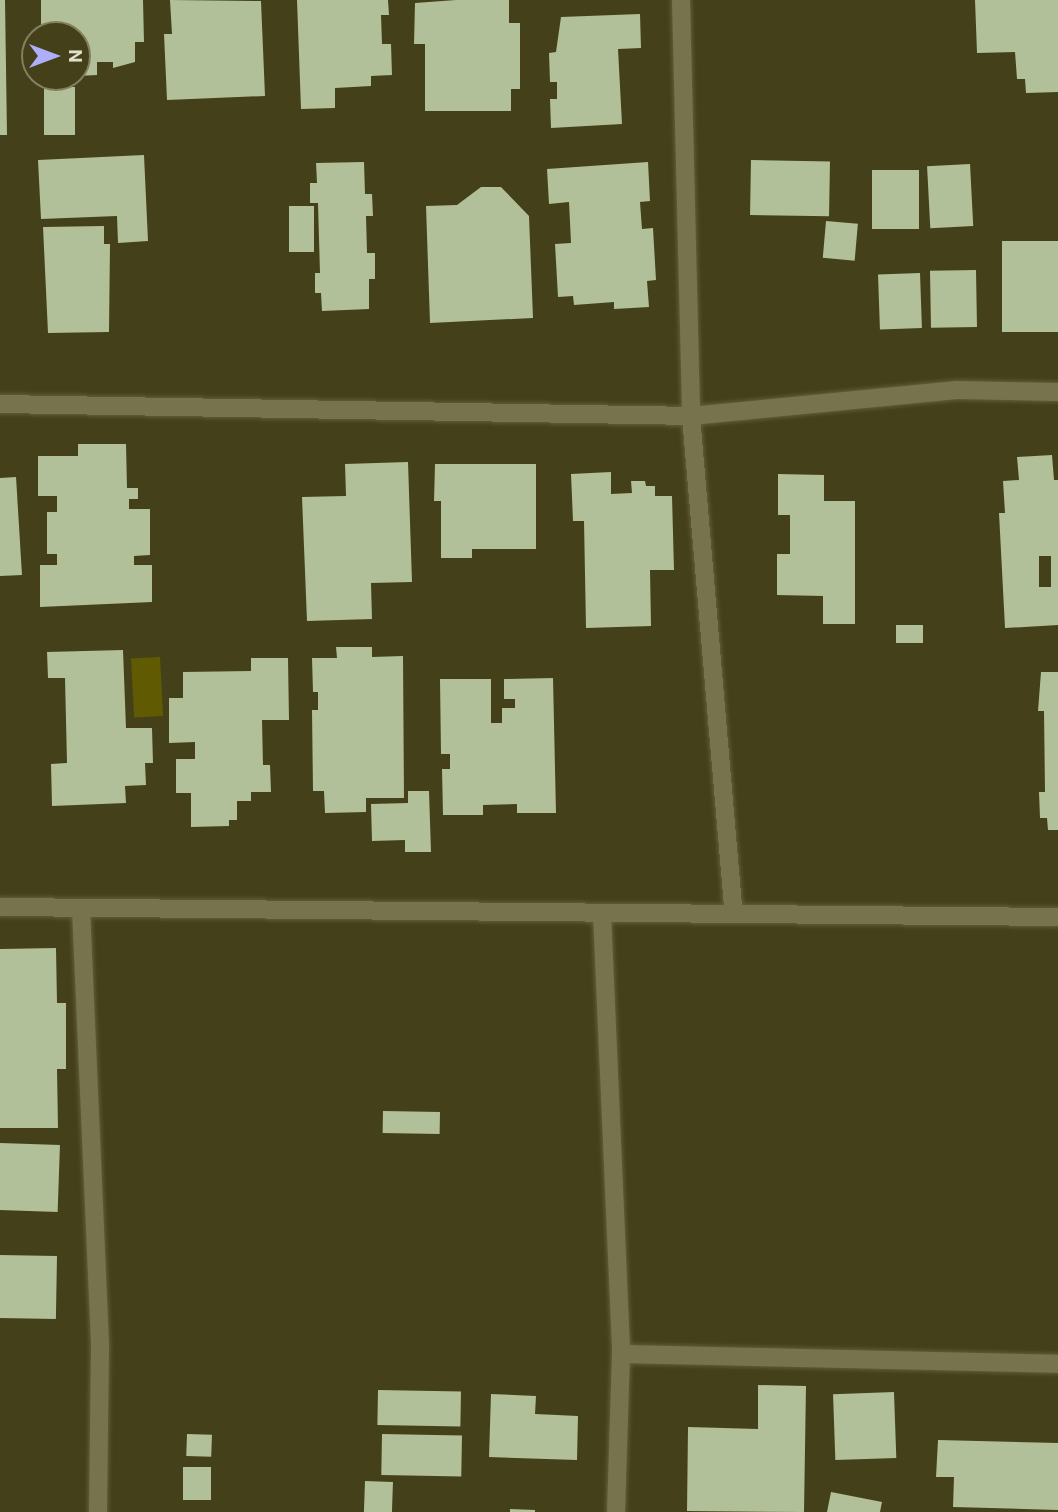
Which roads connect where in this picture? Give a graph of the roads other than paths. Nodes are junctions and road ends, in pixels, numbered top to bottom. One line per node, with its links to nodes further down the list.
1 (681, 0): 4 (street)
2 (1058, 392): 4 (street)
3 (0, 404): 4 (street)
4 (691, 416): 8 (street)
5 (0, 908): 6 (street)
6 (81, 908): 7 (street); 12 (street)
7 (602, 913): 8 (street); 10 (street)
8 (734, 914): 9 (street)
9 (1058, 917)
10 (621, 1354): 11 (street); 13 (street)
11 (1058, 1364)
12 (98, 1512)
13 (616, 1512)

